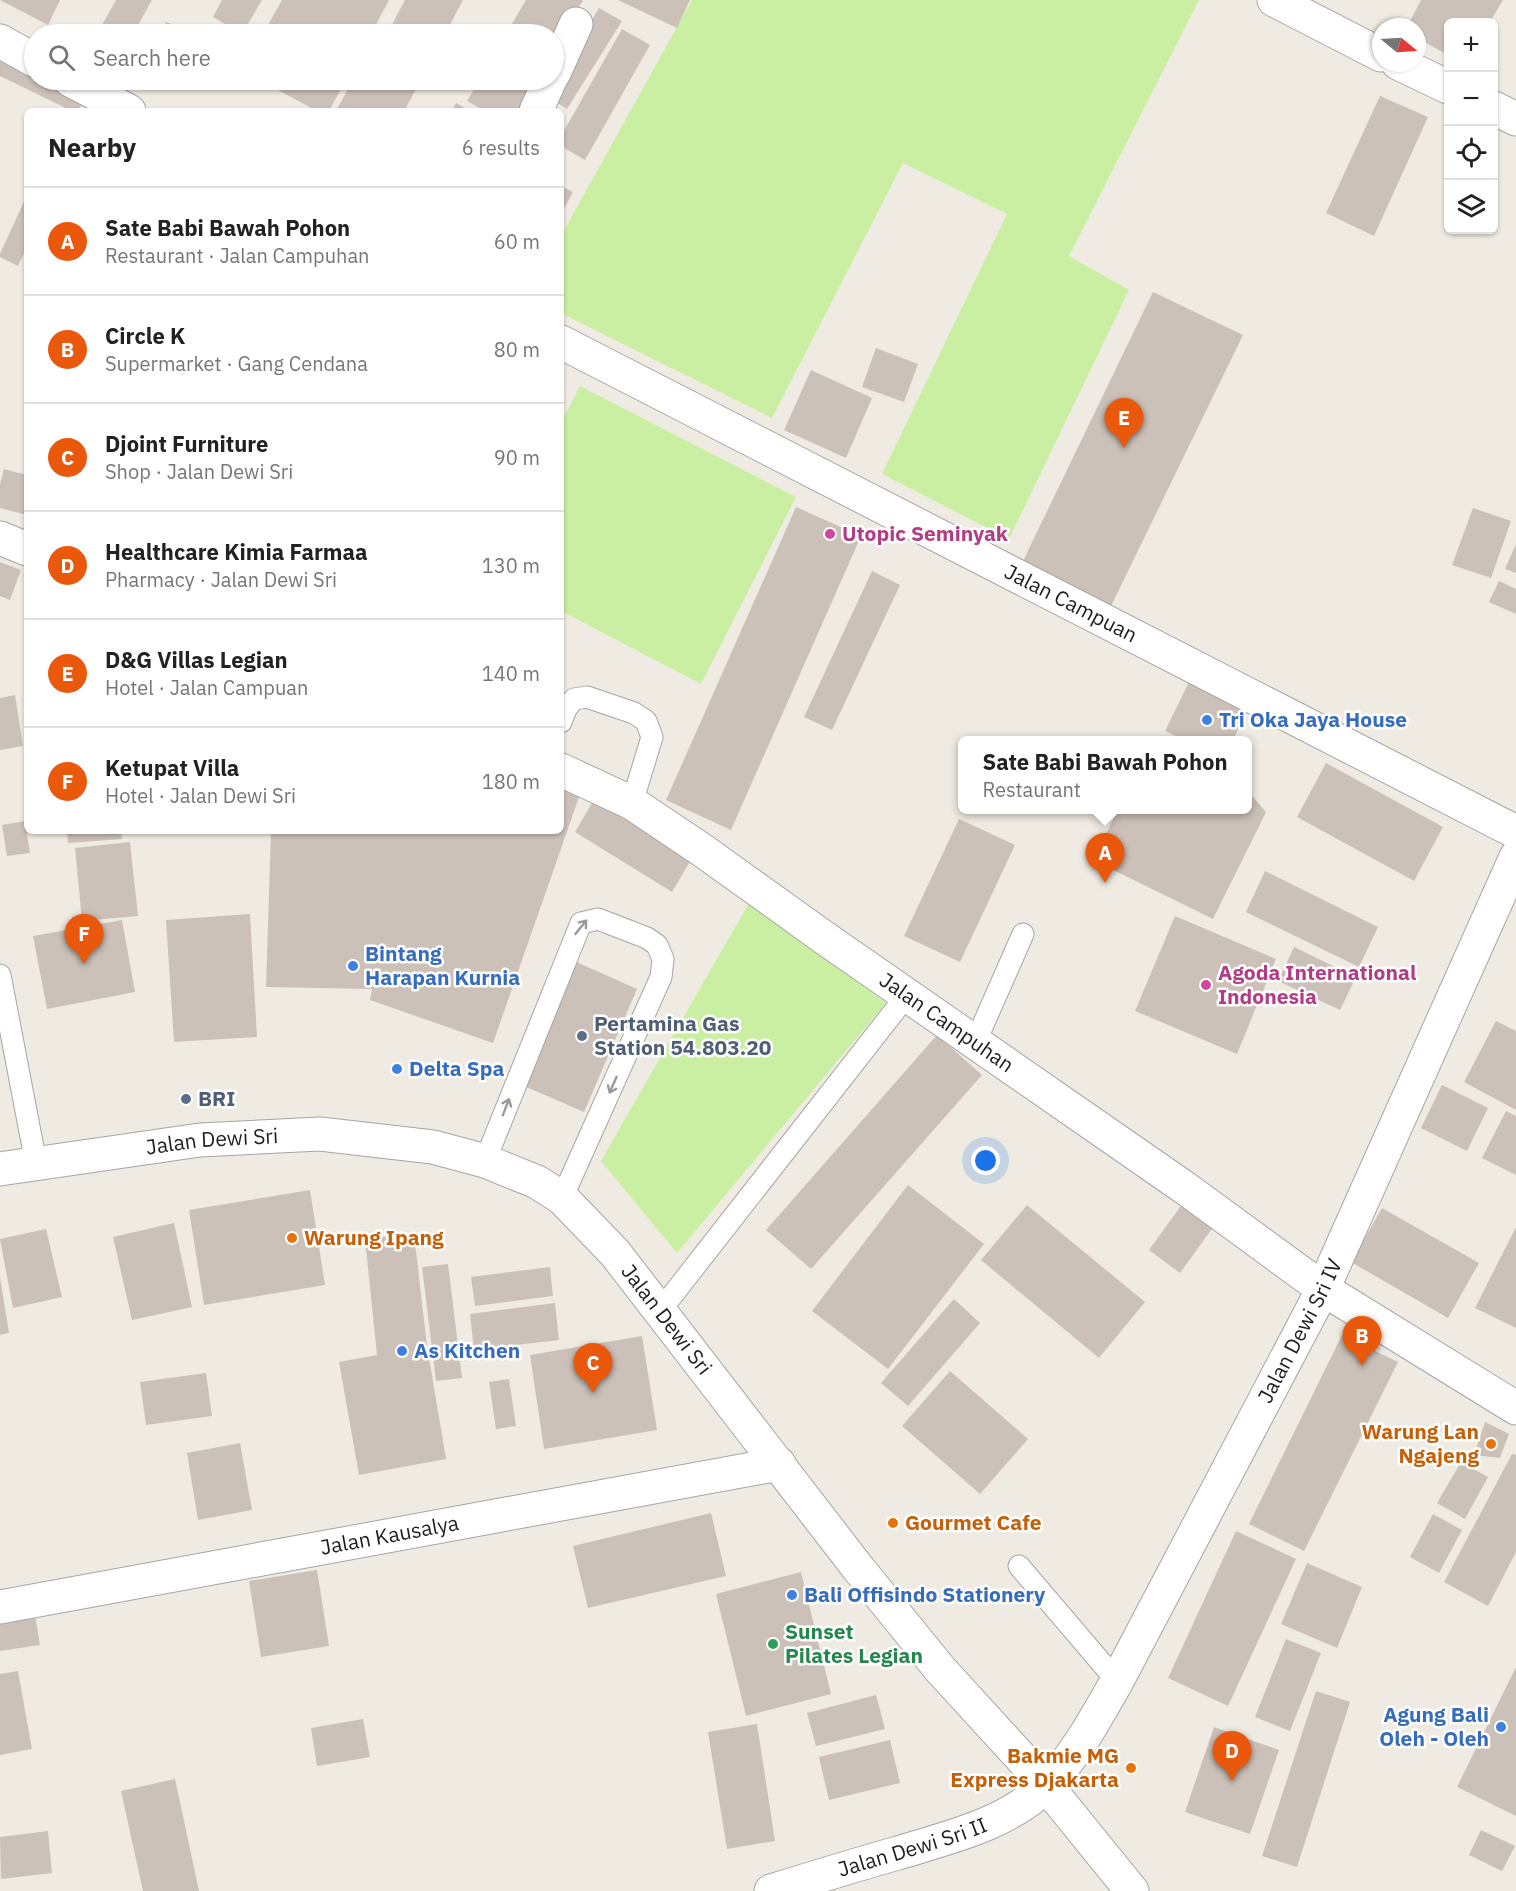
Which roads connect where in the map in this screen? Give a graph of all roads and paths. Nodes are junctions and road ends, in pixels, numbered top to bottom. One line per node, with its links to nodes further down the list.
1 (1274, 0): 4 (street)
2 (576, 24): 5 (street)
3 (0, 42): 6 (street)
4 (1372, 50)
5 (564, 51)
6 (24, 55)
7 (1417, 72): 8 (street)
8 (1444, 85)
9 (89, 90): 11 (street)
10 (545, 90): 12 (street)
11 (123, 108)
12 (537, 108)
13 (1498, 110): 14 (street)
14 (1516, 119)
15 (564, 344): 21 (street, Jalan Campuan)
16 (0, 538): 17 (street)
17 (24, 548)
18 (564, 714): 20 (lane)
19 (564, 771): 20 (street, Jalan Campuhan)
20 (632, 803): 25 (street, Jalan Campuhan)
21 (1516, 832)
22 (1516, 857): 31 (street, Jalan Dewi Sri IV)
23 (1023, 934): 26 (lane)
24 (0, 975): 28 (lane)
25 (907, 995): 26 (street, Jalan Campuhan); 32 (lane)
26 (975, 1043): 31 (street, Jalan Campuhan)
27 (485, 1161): 28 (street, Jalan Dewi Sri); 30 (street, Jalan Dewi Sri); 30 (lane, one-way to 30)
28 (36, 1163): 29 (street, Jalan Dewi Sri)
29 (0, 1169)
30 (562, 1198): 32 (street, Jalan Dewi Sri)
31 (1323, 1289): 33 (street, Jalan Campuhan); 37 (street, Jalan Dewi Sri IV)
32 (660, 1311): 34 (street, Jalan Dewi Sri)
33 (1516, 1408)
34 (779, 1464): 36 (street, Jalan Kausalya); 38 (street, Jalan Dewi Sri)
35 (1019, 1566): 37 (lane)
36 (0, 1607)
37 (1118, 1681): 38 (street, Jalan Dewi Sri IV)
38 (1046, 1785): 39 (street, Jalan Dewi Sri II); 40 (street, Jalan Dewi Sri)
39 (771, 1891)
40 (1132, 1891)

